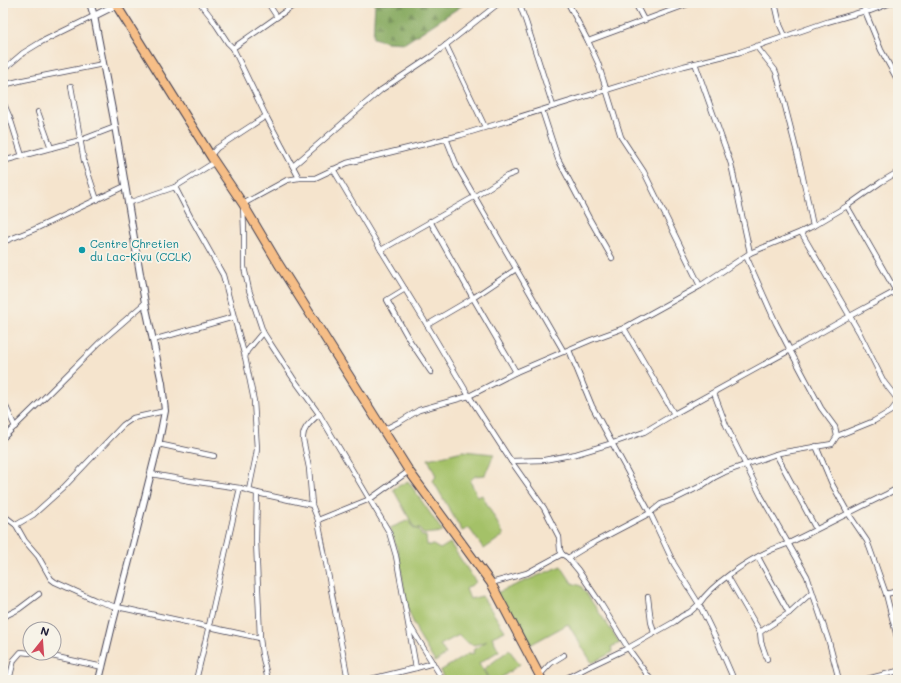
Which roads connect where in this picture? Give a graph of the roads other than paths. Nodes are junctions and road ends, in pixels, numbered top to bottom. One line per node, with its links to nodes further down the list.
1 (90, 3): 15 (street)
2 (200, 3): 22 (street)
3 (268, 3): 16 (street)
4 (297, 3): 16 (street)
5 (499, 3): 20 (street)
6 (519, 3): 31 (street)
7 (568, 3): 19 (street)
8 (635, 3): 17 (street)
9 (691, 3): 17 (street)
10 (775, 3): 18 (street)
11 (863, 3): 14 (street)
12 (891, 3): 14 (street)
13 (116, 4): 15 (street); 41 (highway)
14 (865, 11): 18 (street); 26 (street)
15 (94, 16): 24 (street); 25 (street)
16 (277, 17): 22 (street)
17 (644, 20): 19 (street)
18 (785, 36): 21 (street)
19 (588, 41): 29 (street)
20 (446, 45): 36 (street); 43 (street)
21 (756, 46): 23 (street); 56 (street)
22 (233, 48): 34 (street)
23 (695, 63): 29 (street); 60 (street)
24 (103, 64): 27 (street); 35 (street)
25 (3, 70)
26 (898, 81)
27 (3, 85)
28 (71, 86): 38 (street)
29 (607, 90): 31 (street); 63 (street)
30 (3, 102): 40 (street)
31 (553, 106): 32 (street)
32 (542, 110): 36 (street); 61 (street)
33 (38, 112): 39 (street)
34 (266, 116): 41 (street); 43 (street)
35 (115, 127): 38 (street); 48 (street)
36 (485, 127): 37 (street)
37 (446, 138): 44 (street); 50 (street)
38 (81, 140): 39 (street); 51 (street)
39 (51, 148): 40 (street)
40 (22, 156): 42 (street)
41 (213, 159): 49 (street); 53 (highway)
42 (3, 161)
43 (293, 166): 47 (street)
44 (333, 169): 47 (street); 59 (street)
45 (898, 172): 54 (street)
46 (516, 173): 50 (street)
47 (299, 178): 53 (street)
48 (125, 186): 51 (street); 52 (street)
49 (175, 187): 52 (street); 69 (street)
50 (474, 197): 55 (street); 62 (street)
51 (96, 200): 58 (street)
52 (128, 203): 67 (street)
53 (243, 204): 72 (street); 87 (highway)
54 (848, 206): 56 (street); 65 (street)
55 (430, 221): 59 (street); 66 (street)
56 (813, 226): 57 (street)
57 (801, 232): 60 (street); 68 (street)
58 (3, 242)
59 (381, 250): 64 (street)
60 (748, 255): 63 (street); 74 (street)
61 (612, 258)
62 (516, 269): 66 (street); 75 (street)
63 (700, 286): 71 (street)
64 (405, 289): 70 (street); 77 (street)
65 (897, 292): 68 (street)
66 (473, 298): 70 (street); 78 (street)
67 (145, 303): 73 (street); 86 (street)
68 (850, 316): 74 (street); 82 (street)
69 (234, 317): 73 (street); 76 (street)
70 (427, 325): 80 (street)
71 (624, 328): 75 (street); 85 (street)
72 (263, 332): 76 (street); 84 (street)
73 (153, 340): 83 (street)
74 (790, 350): 79 (street); 88 (street)
75 (566, 351): 78 (street); 90 (street)
76 (245, 357): 101 (street)
77 (431, 372)
78 (516, 372): 80 (street)
79 (714, 393): 85 (street); 96 (street)
80 (469, 396): 87 (street); 95 (street)
81 (3, 400): 86 (street)
82 (898, 401): 88 (street)
83 (165, 411): 91 (street); 109 (street)
84 (319, 414): 103 (street); 104 (street)
85 (674, 414): 90 (street)
86 (15, 427): 89 (street)
87 (383, 430): 97 (highway)
88 (837, 436): 92 (street)
89 (3, 438)
90 (613, 443): 95 (street); 105 (street)
91 (158, 444): 94 (street); 98 (street)
92 (816, 446): 93 (street); 106 (street)
93 (776, 454): 96 (street); 110 (street)
94 (214, 456)
95 (511, 461): 112 (street)
96 (746, 465): 105 (street); 111 (street)
97 (409, 471): 103 (street); 116 (highway)
98 (151, 474): 99 (street); 123 (street)
99 (240, 488): 101 (street); 127 (street)
100 (898, 488): 106 (street)
101 (249, 490): 102 (street)
102 (257, 493): 104 (street); 130 (street)
103 (370, 499): 108 (street); 126 (street)
104 (312, 505): 108 (street)
105 (650, 513): 114 (street); 122 (street)
106 (848, 513): 110 (street); 120 (street)
107 (3, 515): 109 (street)
108 (318, 520): 146 (street)
109 (16, 525): 123 (street)
110 (816, 529): 111 (street)
111 (788, 544): 113 (street); 118 (street)
112 (562, 554): 114 (street); 116 (street)
113 (758, 557): 115 (street); 124 (street)
114 (568, 558): 132 (street)
115 (728, 576): 122 (street); 128 (street)
116 (491, 583): 141 (highway)
117 (898, 591): 120 (street)
118 (812, 592): 124 (street); 152 (street)
119 (39, 594): 125 (street)
120 (886, 594): 131 (street)
121 (648, 597): 129 (street)
122 (699, 604): 129 (street); 151 (street)
123 (116, 607): 127 (street); 138 (street)
124 (789, 613): 128 (street)
125 (3, 617)
126 (408, 623): 137 (street); 139 (street)
127 (209, 627): 130 (street); 144 (street)
128 (760, 632): 136 (street)
129 (654, 633): 132 (street)
130 (260, 638): 145 (street)
131 (898, 641)
132 (628, 648): 149 (street); 150 (street)
133 (22, 652): 142 (street)
134 (564, 655): 141 (street)
135 (62, 658): 138 (street)
136 (767, 659)
137 (432, 663): 139 (street); 148 (street)
138 (102, 667): 143 (street)
139 (416, 668): 147 (street)
140 (898, 671): 153 (street)
141 (541, 678)
142 (9, 680)
143 (99, 680)
144 (196, 680)
145 (268, 680)
146 (348, 680)
147 (367, 680)
148 (443, 680)
149 (563, 680)
150 (651, 680)
151 (734, 680)
152 (839, 680)
153 (863, 680)

